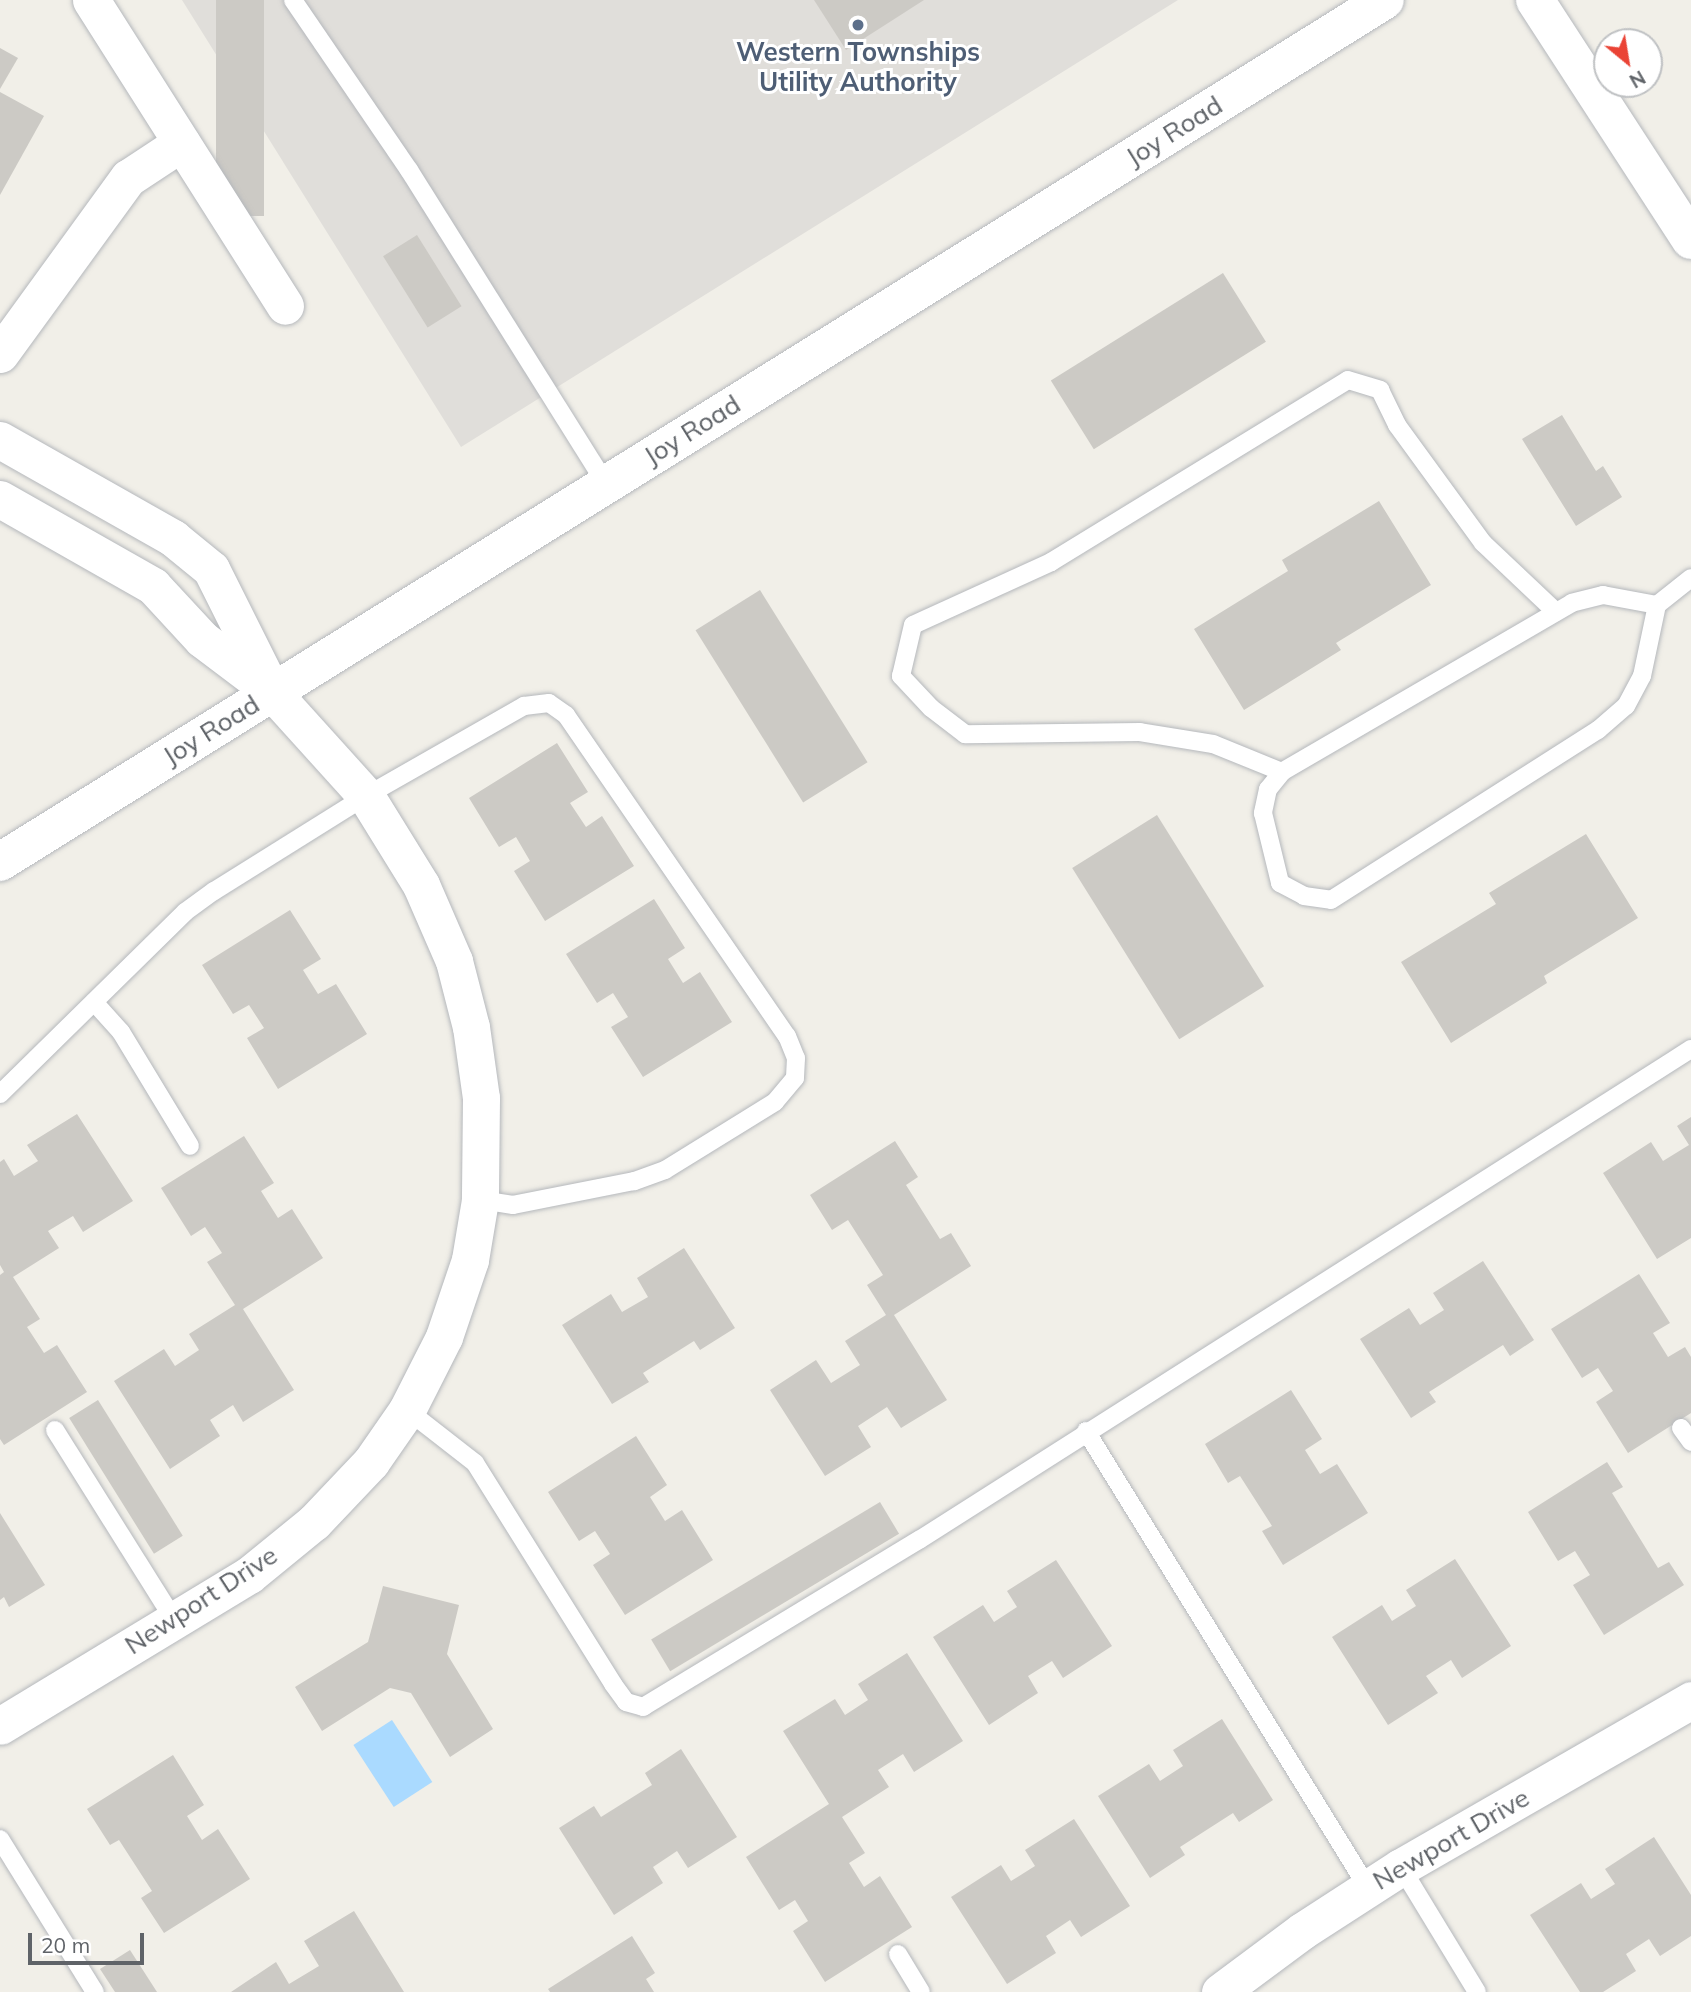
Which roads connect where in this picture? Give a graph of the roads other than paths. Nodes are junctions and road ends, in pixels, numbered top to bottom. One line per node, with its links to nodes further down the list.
1 (91, 0): 5 (street)
2 (293, 0): 10 (lane)
3 (1385, 0): 10 (street, Joy Road)
4 (1535, 0): 6 (street)
5 (181, 143): 7 (street); 8 (street)
6 (1691, 240)
7 (285, 306)
8 (0, 354)
9 (0, 440): 15 (street)
10 (606, 484): 15 (street, Joy Road)
11 (0, 499): 15 (street)
12 (1691, 578): 13 (lane)
13 (1657, 605): 14 (lane); 16 (lane)
14 (1556, 612): 16 (lane); 16 (lane)
15 (272, 692): 17 (street, Newport Drive); 18 (street, Joy Road)
16 (1282, 772)
17 (366, 796): 19 (lane); 23 (street, Newport Drive); 23 (lane)
18 (0, 862)
19 (94, 1002): 21 (lane); 22 (lane)
20 (1691, 1049): 26 (lane)
21 (0, 1094)
22 (190, 1146)
23 (480, 1200): 24 (street, Newport Drive)
24 (407, 1410): 26 (lane); 27 (street, Newport Drive)
25 (54, 1430): 27 (lane)
26 (1086, 1431): 32 (lane)
27 (174, 1620): 29 (street, Newport Drive)
28 (1691, 1700): 31 (street, Newport Drive)
29 (0, 1726)
30 (0, 1839): 34 (lane)
31 (1401, 1867): 32 (street, Newport Drive); 37 (lane)
32 (1368, 1888): 36 (street, Newport Drive)
33 (898, 1954): 35 (lane)
34 (95, 1992)
35 (921, 1992)
36 (1220, 1992)
37 (1477, 1992)

